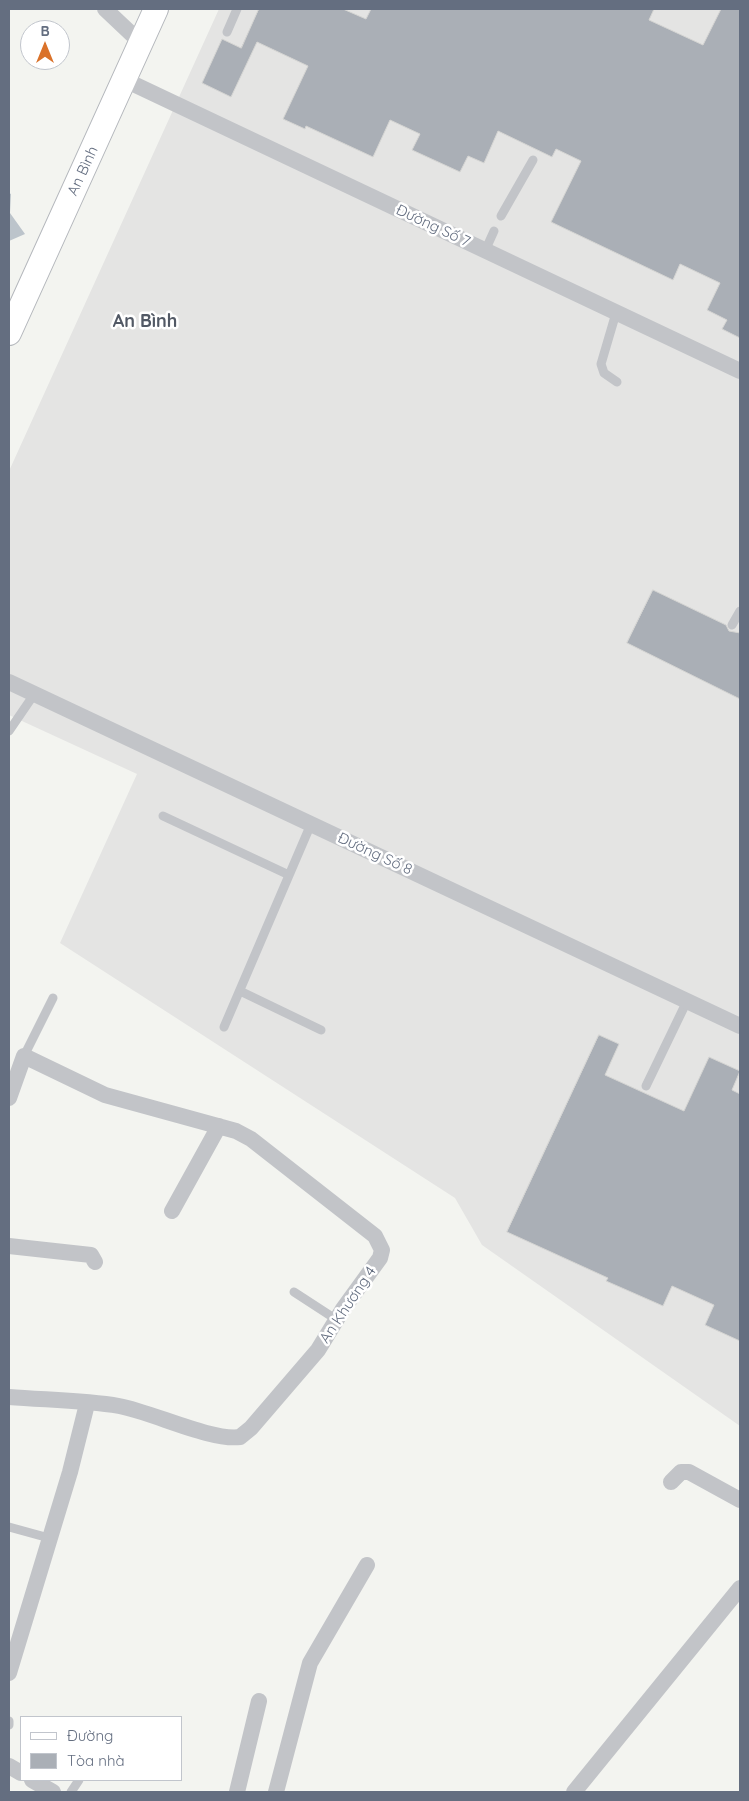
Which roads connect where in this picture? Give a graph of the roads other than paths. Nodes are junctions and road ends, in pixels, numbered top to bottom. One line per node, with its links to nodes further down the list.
1 (105, 9): 5 (street)
2 (156, 9): 5 (main road, An Bình)
3 (236, 9): 4 (lane)
4 (227, 32)
5 (141, 43): 6 (main road, An Bình)
6 (125, 80): 10 (street, Đường Số 7); 12 (main road, An Bình)
7 (533, 160): 8 (lane)
8 (501, 216)
9 (494, 231): 10 (lane)
10 (486, 251): 11 (street, Đường Số 7)
11 (616, 313): 13 (street, Đường Số 7); 14 (lane)
12 (9, 333)
13 (740, 371)
14 (617, 382)
15 (740, 610): 16 (lane)
16 (732, 625)
17 (9, 682): 18 (street, Đường Số 8)
18 (35, 693): 19 (lane); 21 (street, Đường Số 8)
19 (9, 731)
20 (163, 816): 22 (lane)
21 (311, 824): 22 (lane); 25 (street, Đường Số 8)
22 (289, 875): 23 (lane)
23 (240, 991): 27 (lane); 28 (lane)
24 (53, 998): 29 (lane)
25 (687, 1001): 26 (street, Đường Số 8); 31 (lane)
26 (740, 1026)
27 (224, 1027)
28 (321, 1030)
29 (24, 1056): 30 (street); 33 (street, An Khương 4)
30 (12, 1080): 32 (street)
31 (646, 1086)
32 (9, 1098)
33 (219, 1126): 34 (street); 38 (street, An Khương 4)
34 (172, 1211)
35 (9, 1246): 36 (street)
36 (95, 1262)
37 (294, 1292): 38 (lane)
38 (337, 1320): 40 (street, An Khương 4)
39 (9, 1397): 40 (street, An Khương 4)
40 (88, 1404): 44 (street)
41 (671, 1482): 42 (street)
42 (740, 1500)
43 (9, 1527): 44 (lane)
44 (49, 1538): 47 (street)
45 (367, 1565): 58 (street)
46 (740, 1588): 59 (street)
47 (9, 1673)
48 (259, 1701): 57 (street)
49 (9, 1721): 50 (lane)
50 (9, 1726)
51 (9, 1766): 52 (street)
52 (20, 1773)
53 (34, 1781): 55 (street)
54 (78, 1781): 56 (lane)
55 (53, 1792)
56 (71, 1792)
57 (237, 1792)
58 (276, 1792)
59 (574, 1792)

